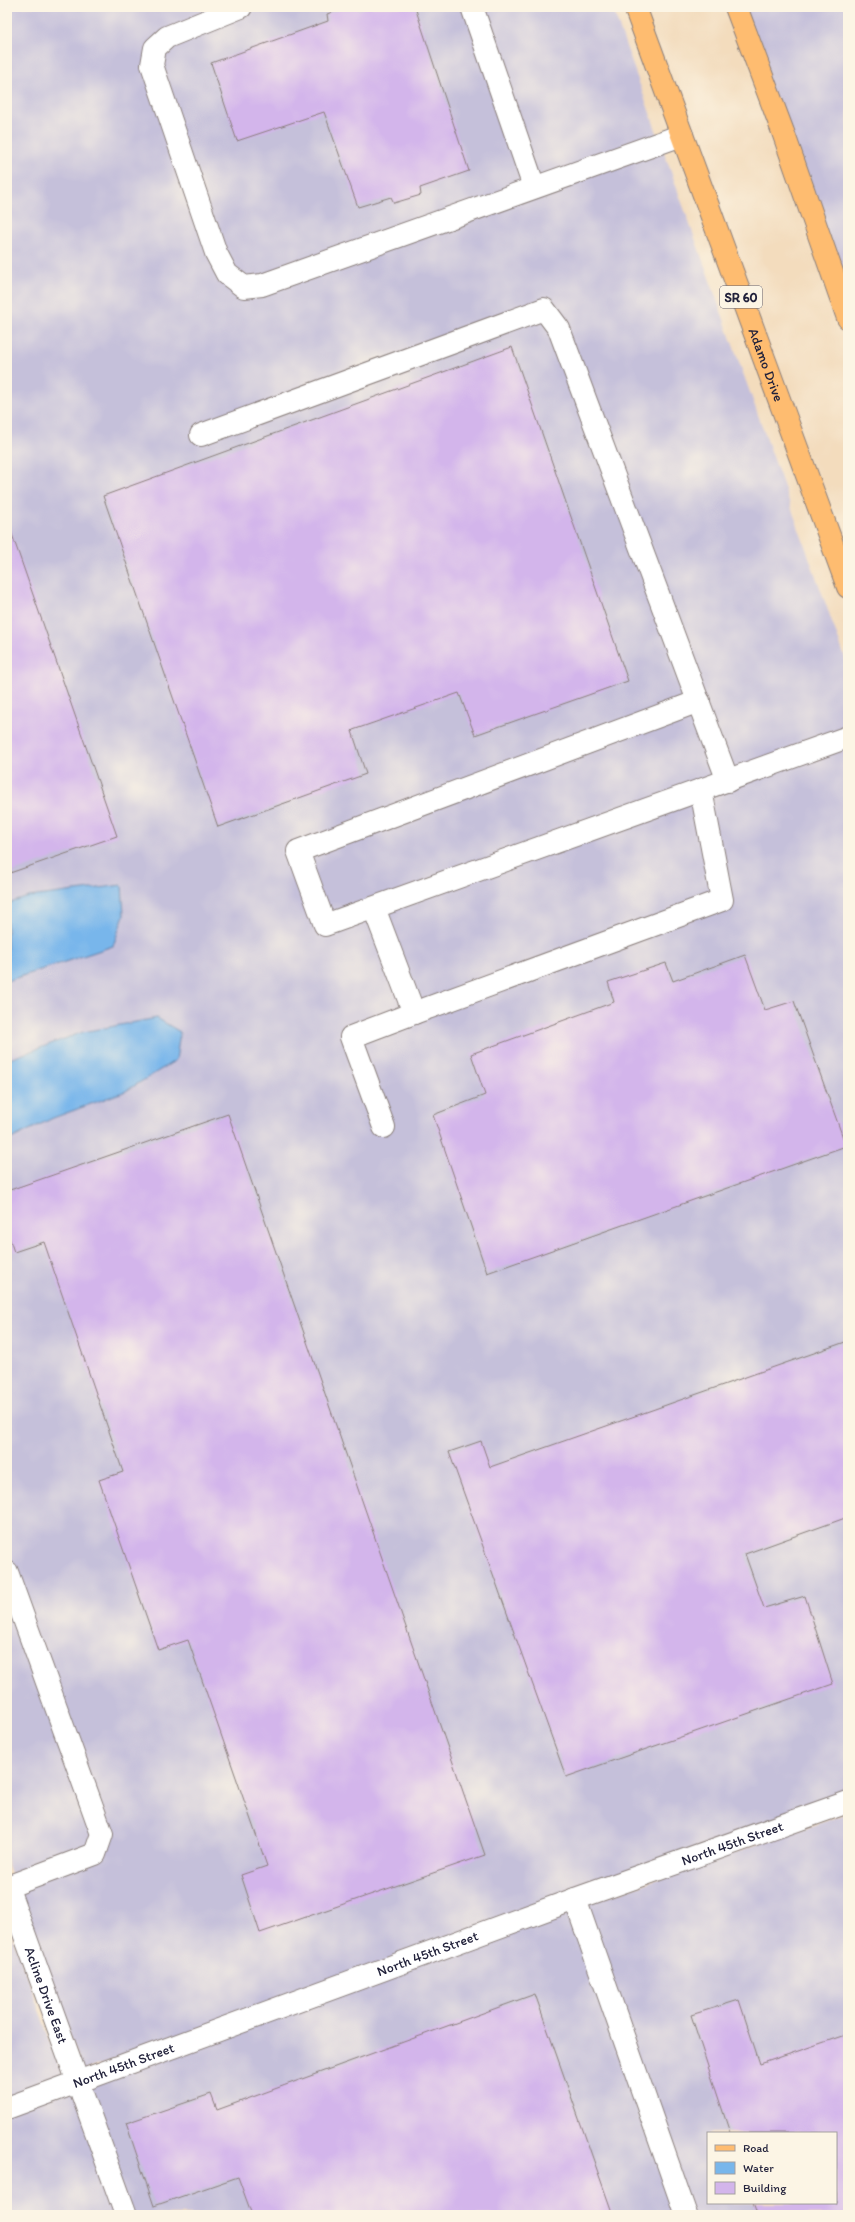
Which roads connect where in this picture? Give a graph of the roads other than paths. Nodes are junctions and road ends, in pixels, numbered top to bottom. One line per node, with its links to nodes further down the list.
1 (241, 7): 6 (street)
2 (472, 7): 6 (street)
3 (635, 7): 5 (main road, Adamo Drive / SR 60)
4 (736, 7): 7 (main road)
5 (682, 135): 6 (street); 9 (main road, Adamo Drive / SR 60)
6 (534, 187)
7 (848, 318)
8 (201, 435): 10 (street)
9 (848, 588)
10 (699, 701): 12 (street); 14 (street)
11 (848, 737): 12 (street)
12 (728, 781): 13 (street)
13 (702, 790): 14 (street); 15 (street)
14 (374, 908): 15 (street)
15 (414, 1013): 16 (street)
16 (384, 1127)
17 (7, 1572): 19 (street)
18 (848, 1802): 20 (street, North 45th Street)
19 (7, 1886): 21 (street, Acline Drive East)
20 (575, 1899): 21 (street, North 45th Street); 24 (street)
21 (78, 2081): 22 (street, North 45th Street); 23 (street, Acline Drive East)
22 (7, 2108)
23 (126, 2215)
24 (686, 2215)

